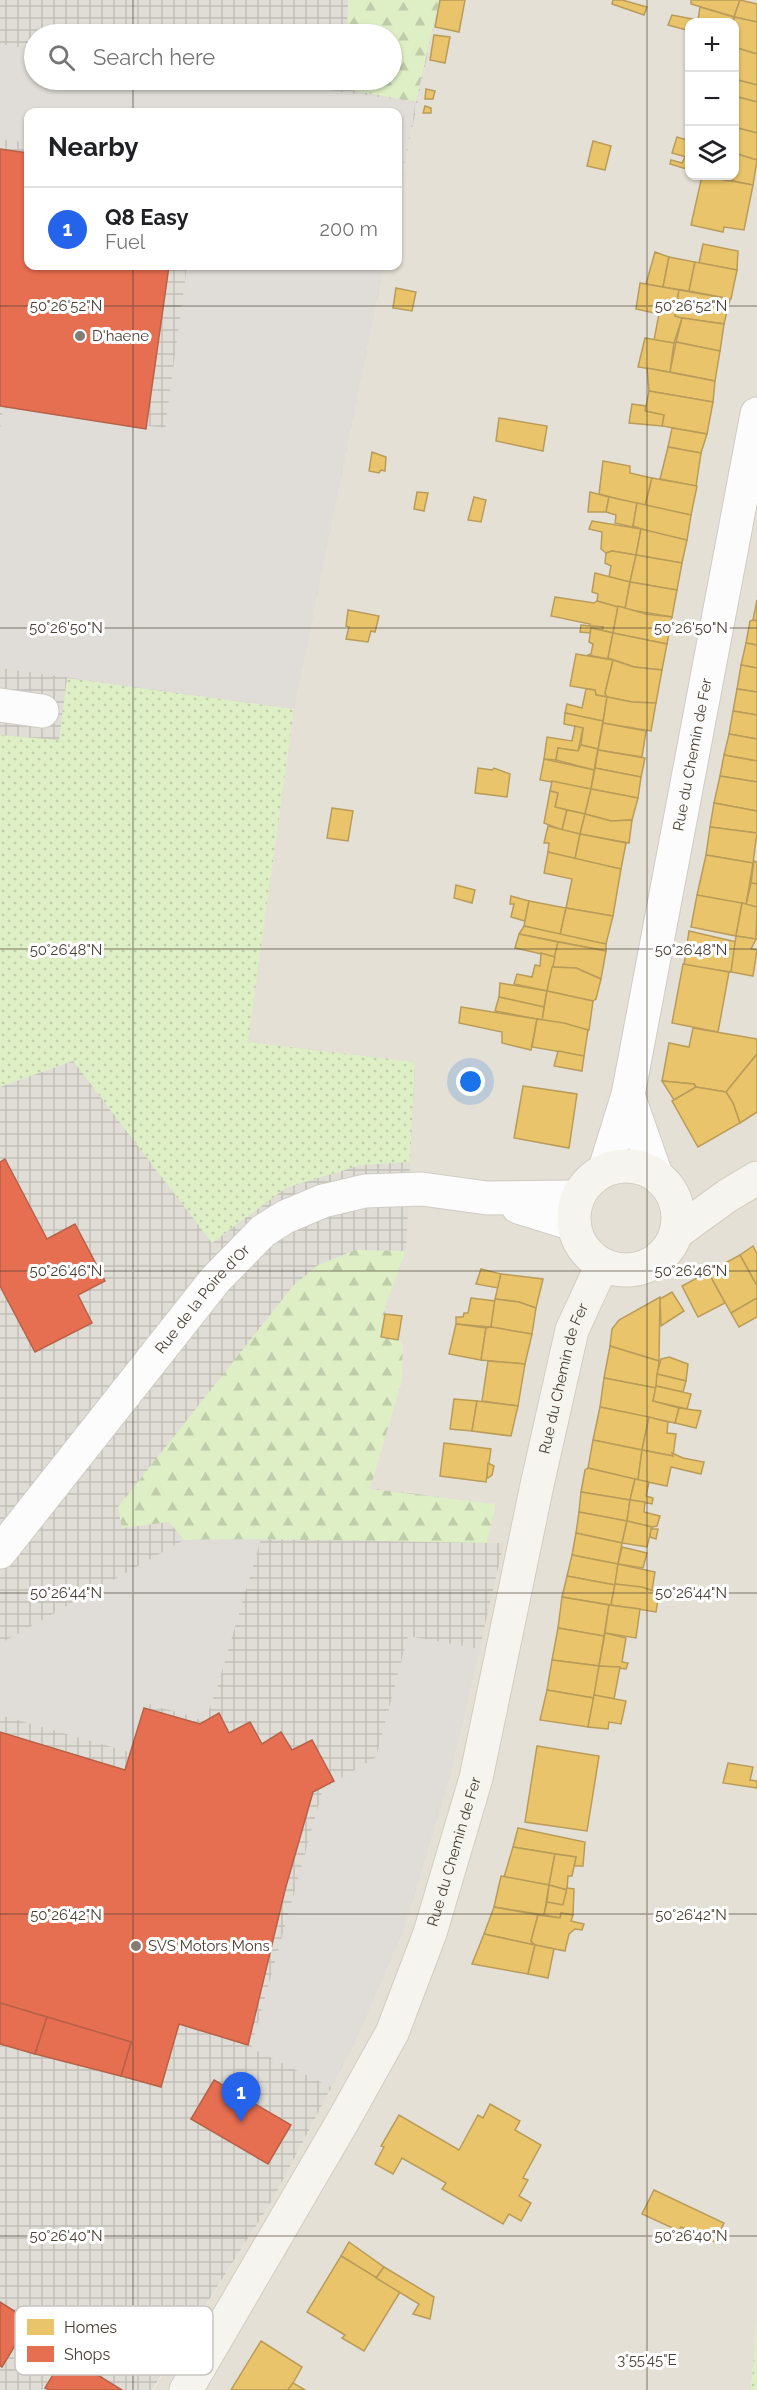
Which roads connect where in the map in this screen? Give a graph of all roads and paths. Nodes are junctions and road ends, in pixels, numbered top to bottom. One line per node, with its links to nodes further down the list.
1 (757, 414): 4 (street, Rue du Chemin de Fer)
2 (0, 705): 3 (street)
3 (42, 711)
4 (628, 1095): 5 (street, Rue du Chemin de Fer); 7 (street)
5 (605, 1169): 7 (main road); 9 (main road)
6 (757, 1178): 8 (main road)
7 (665, 1186): 8 (main road); 10 (main road)
8 (727, 1196): 10 (main road)
9 (575, 1210): 11 (main road); 12 (street, Rue de la Poire d'Or)
10 (676, 1233): 11 (main road)
11 (602, 1265): 13 (main road, Rue du Chemin de Fer)
12 (0, 1552)
13 (213, 2344)
14 (195, 2375): 15 (main road, Rue du Chemin de Fer)
15 (186, 2390)

